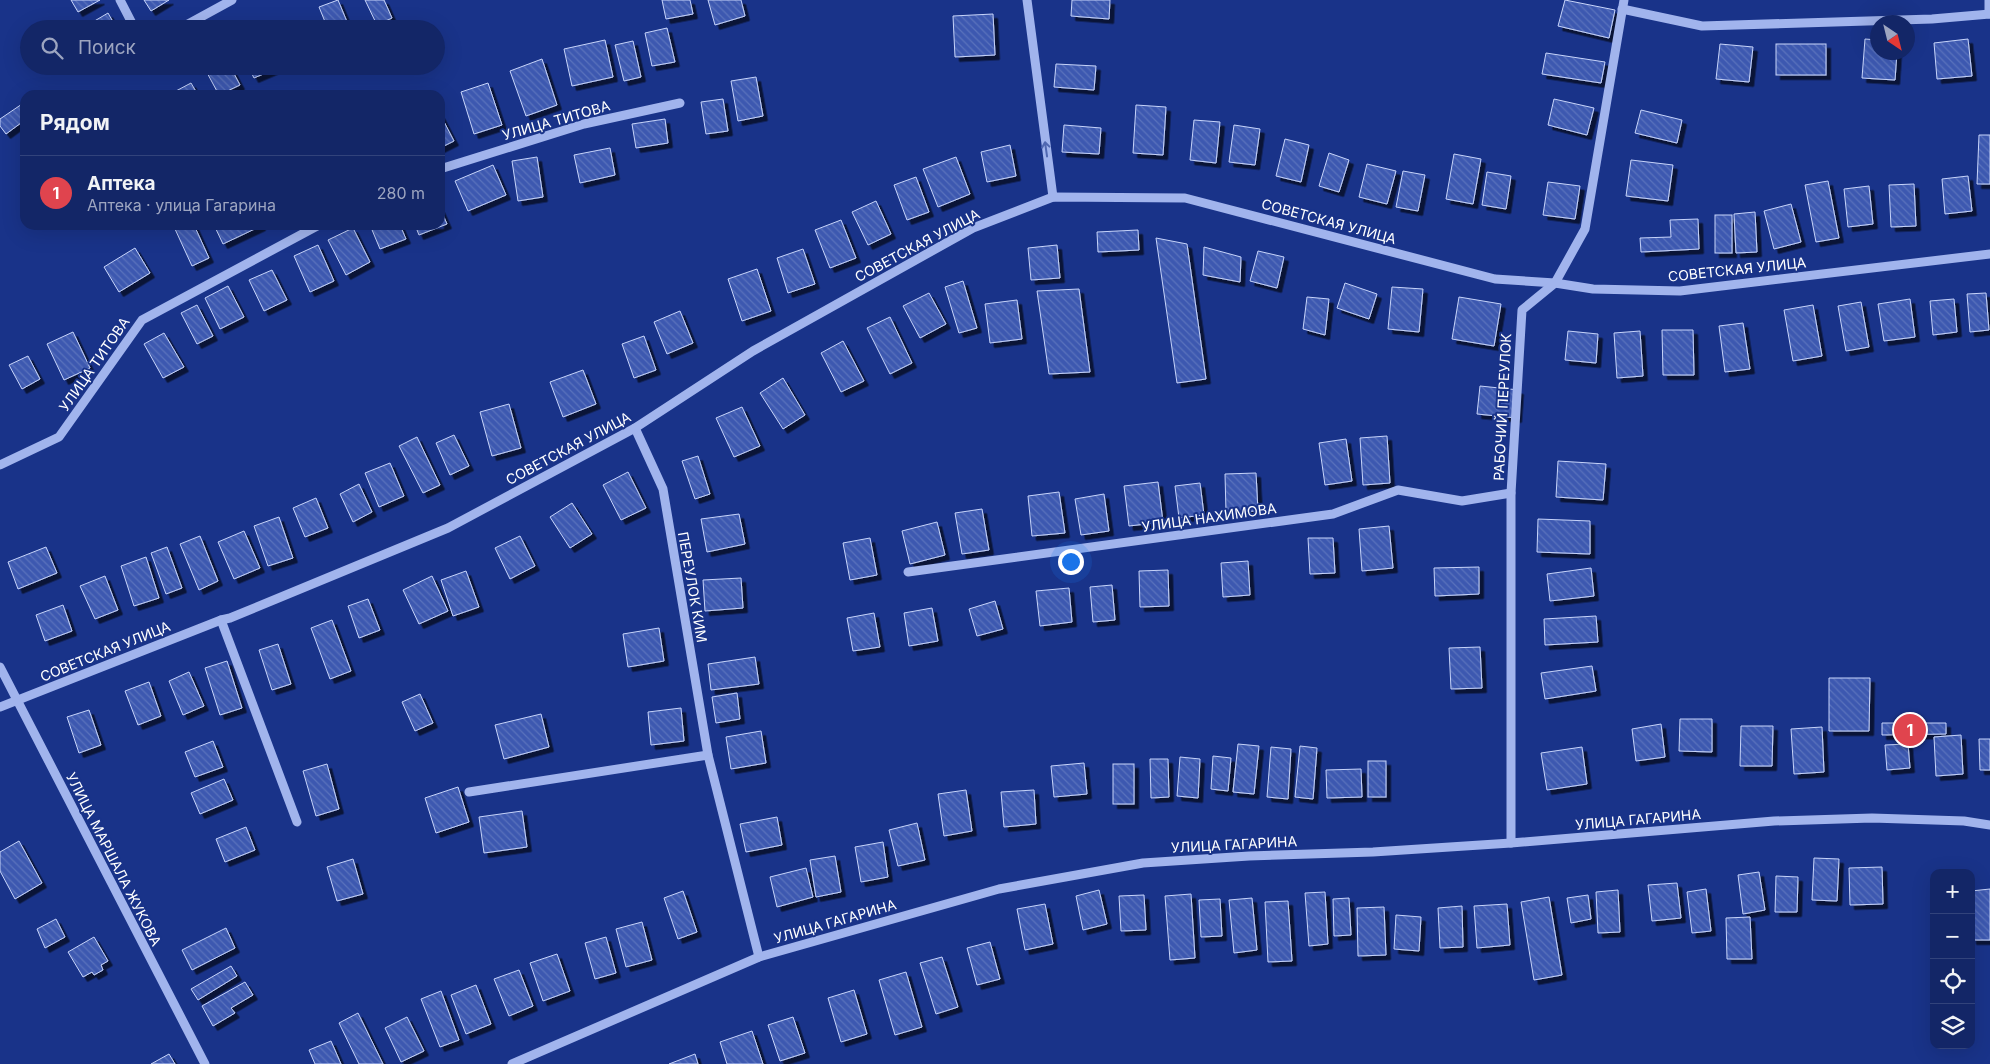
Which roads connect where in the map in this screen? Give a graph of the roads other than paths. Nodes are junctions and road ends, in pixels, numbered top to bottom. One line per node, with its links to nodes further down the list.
1 (120, 0): 7 (street)
2 (232, 0): 8 (street)
3 (1027, 0): 11 (street, one-way to 3)
4 (1989, 0): 6 (street)
5 (1623, 4): 6 (street); 14 (street, РАБОЧИЙ ПЕРЕУЛОК)
6 (1989, 14)
7 (130, 20)
8 (195, 20)
9 (680, 103): 10 (street, УЛИЦА ТИТОВА)
10 (445, 167)
11 (1053, 197): 14 (street, СОВЕТСКАЯ УЛИЦА); 15 (street, СОВЕТСКАЯ УЛИЦА)
12 (310, 230): 16 (street, УЛИЦА ТИТОВА)
13 (1990, 254): 14 (street, СОВЕТСКАЯ УЛИЦА)
14 (1555, 283): 17 (street, РАБОЧИЙ ПЕРЕУЛОК)
15 (635, 428): 19 (street, СОВЕТСКАЯ УЛИЦА); 23 (street, ПЕРЕУЛОК КИМ)
16 (0, 465)
17 (1511, 493): 18 (street, УЛИЦА НАХИМОВА); 27 (street, РАБОЧИЙ ПЕРЕУЛОК)
18 (908, 572)
19 (221, 620): 21 (street, СОВЕТСКАЯ УЛИЦА); 25 (street)
20 (0, 667): 21 (street, УЛИЦА МАРШАЛА ЖУКОВА)
21 (16, 701): 22 (street, СОВЕТСКАЯ УЛИЦА); 29 (street, УЛИЦА МАРШАЛА ЖУКОВА)
22 (0, 707)
23 (708, 755): 24 (street); 28 (street, ПЕРЕУЛОК КИМ)
24 (470, 792)
25 (297, 822)
26 (1990, 825): 27 (street, УЛИЦА ГАГАРИНА)
27 (1511, 843): 28 (street, УЛИЦА ГАГАРИНА)
28 (759, 957): 30 (street, УЛИЦА ГАГАРИНА)
29 (204, 1064)
30 (512, 1064)

